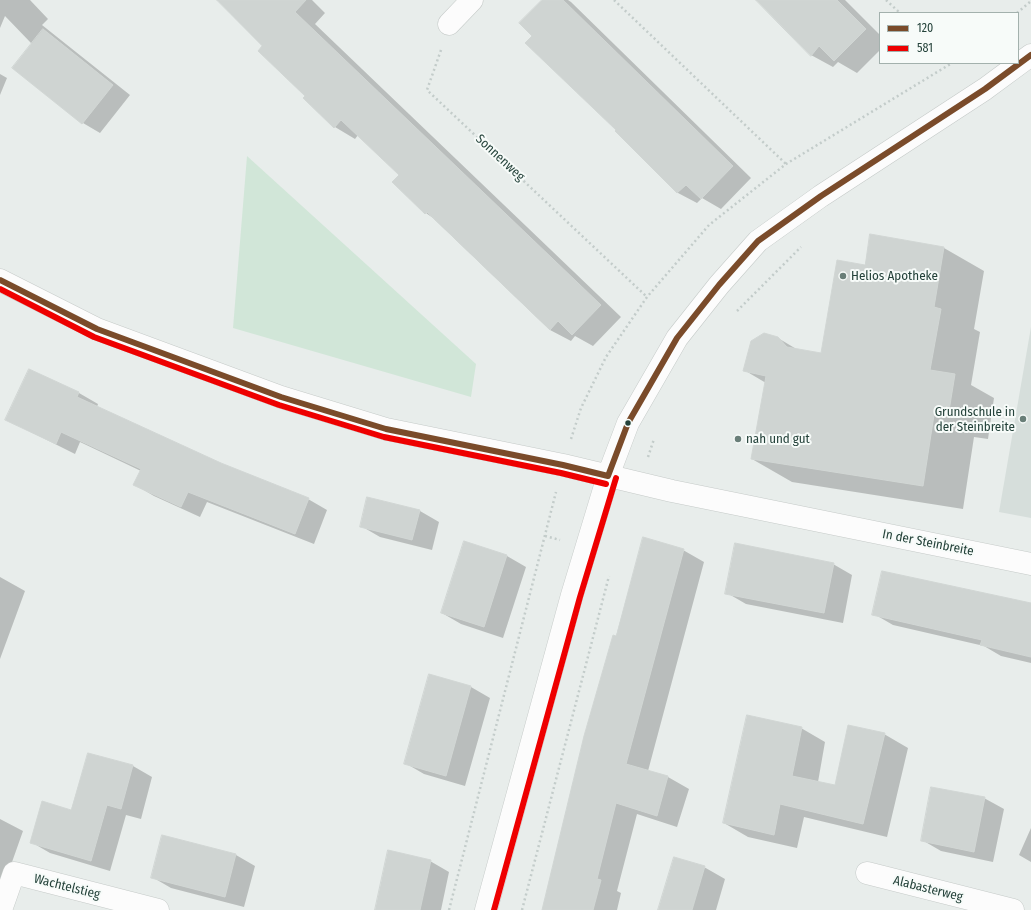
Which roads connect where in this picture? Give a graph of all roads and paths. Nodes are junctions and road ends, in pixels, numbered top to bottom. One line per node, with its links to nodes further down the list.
1 (472, 0): 7 (street)
2 (614, 0): 9 (path)
3 (886, 0): 5 (path)
4 (1031, 1): 6 (path)
5 (899, 12)
6 (1018, 12)
7 (449, 24): 12 (path, Sonnenweg)
8 (1031, 56): 15 (street)
9 (786, 164)
10 (805, 244): 13 (path)
11 (0, 280): 15 (street, In der Steinbreite)
12 (647, 297)
13 (736, 312)
14 (656, 435): 16 (path)
15 (608, 476): 16 (street, In der Steinbreite); 22 (street)
16 (638, 484): 17 (street, In der Steinbreite)
17 (1031, 564)
18 (611, 569): 23 (path)
19 (867, 873): 24 (street, Alabasterweg)
20 (1, 910): 21 (street, Wachtelstieg)
21 (158, 910)
22 (486, 910)
23 (522, 910)
24 (1013, 910)

